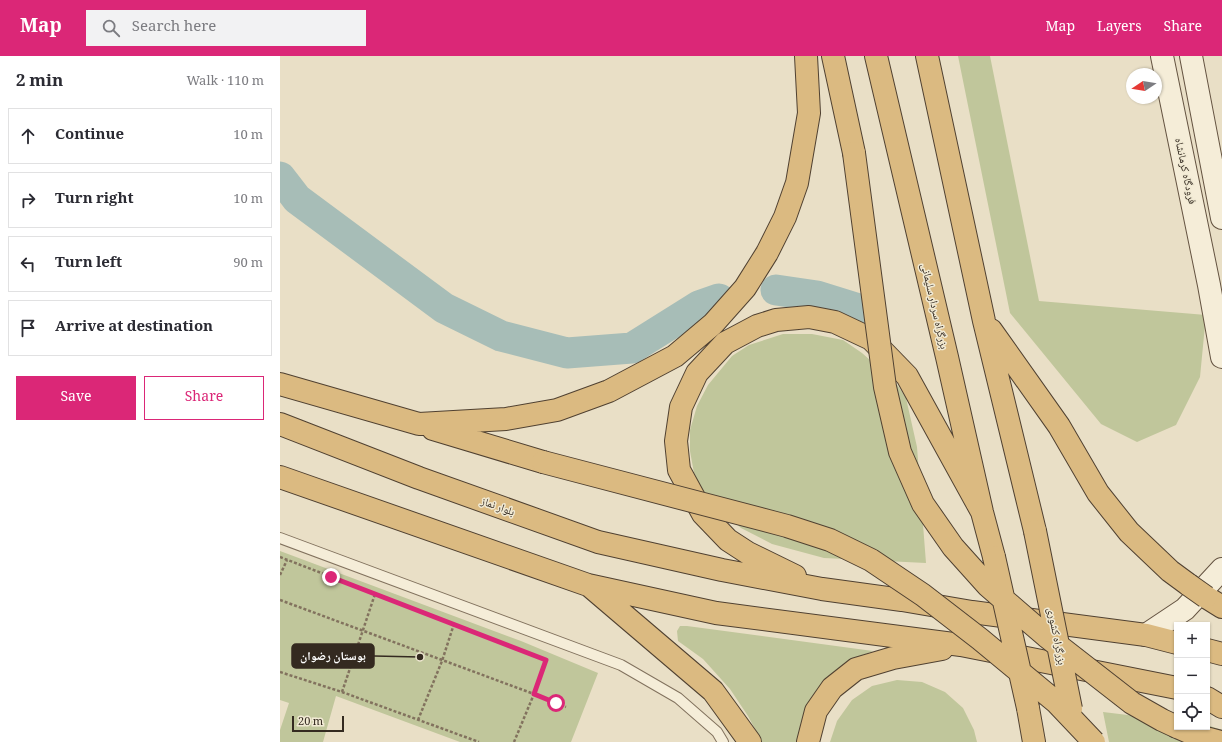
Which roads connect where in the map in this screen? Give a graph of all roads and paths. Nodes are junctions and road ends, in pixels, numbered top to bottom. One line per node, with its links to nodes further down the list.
1 (806, 56): 13 (highway)
2 (833, 56): 45 (highway, bridge)
3 (876, 56): 15 (highway, بزرگراه سردار سلیمانی)
4 (927, 56): 9 (highway)
5 (1162, 56): 8 (main road, فرودگاه کرمانشاه)
6 (1191, 56): 7 (main road)
7 (1222, 218)
8 (1216, 284): 10 (main road, فرودگاه کرمانشاه)
9 (984, 321): 24 (highway); 54 (highway, بزرگراه کشوری, bridge)
10 (1222, 357)
11 (280, 384): 13 (highway)
12 (280, 424): 22 (highway, بلوار نماز)
13 (419, 424): 55 (highway, bridge)
14 (283, 482): 21 (highway)
15 (982, 512): 22 (highway); 43 (highway, بزرگراه سردار سلیمانی, bridge)
16 (280, 538): 49 (lane)
17 (280, 557): 18 (path)
18 (287, 560): 20 (path); 23 (path)
19 (1222, 568): 28 (main road)
20 (280, 575)
21 (588, 585): 30 (highway); 50 (highway)
22 (822, 588): 28 (highway)
23 (375, 594): 26 (path); 27 (path)
24 (1206, 596)
25 (280, 600): 27 (path)
26 (454, 624): 33 (path); 37 (path)
27 (363, 630): 33 (path); 36 (path)
28 (1146, 635): 29 (highway)
29 (1174, 641)
30 (961, 645): 35 (highway); 51 (highway)
31 (1210, 651): 32 (highway)
32 (1222, 654)
33 (442, 661): 37 (path); 44 (path)
34 (280, 672): 36 (path)
35 (1174, 687)
36 (342, 692): 44 (path)
37 (534, 694): 41 (path); 48 (path)
38 (1210, 696): 39 (highway)
39 (1222, 699)
40 (1210, 700): 42 (highway)
41 (566, 707)
42 (1222, 707)
43 (1028, 714): 52 (highway); 53 (highway)
44 (418, 720): 47 (path)
45 (1174, 726)
46 (1184, 730): 56 (highway)
47 (479, 742)
48 (514, 742)
49 (723, 742)
50 (750, 742)
51 (808, 742)
52 (1016, 742)
53 (1034, 742)
54 (1078, 742)
55 (1094, 742)
56 (1222, 742)

